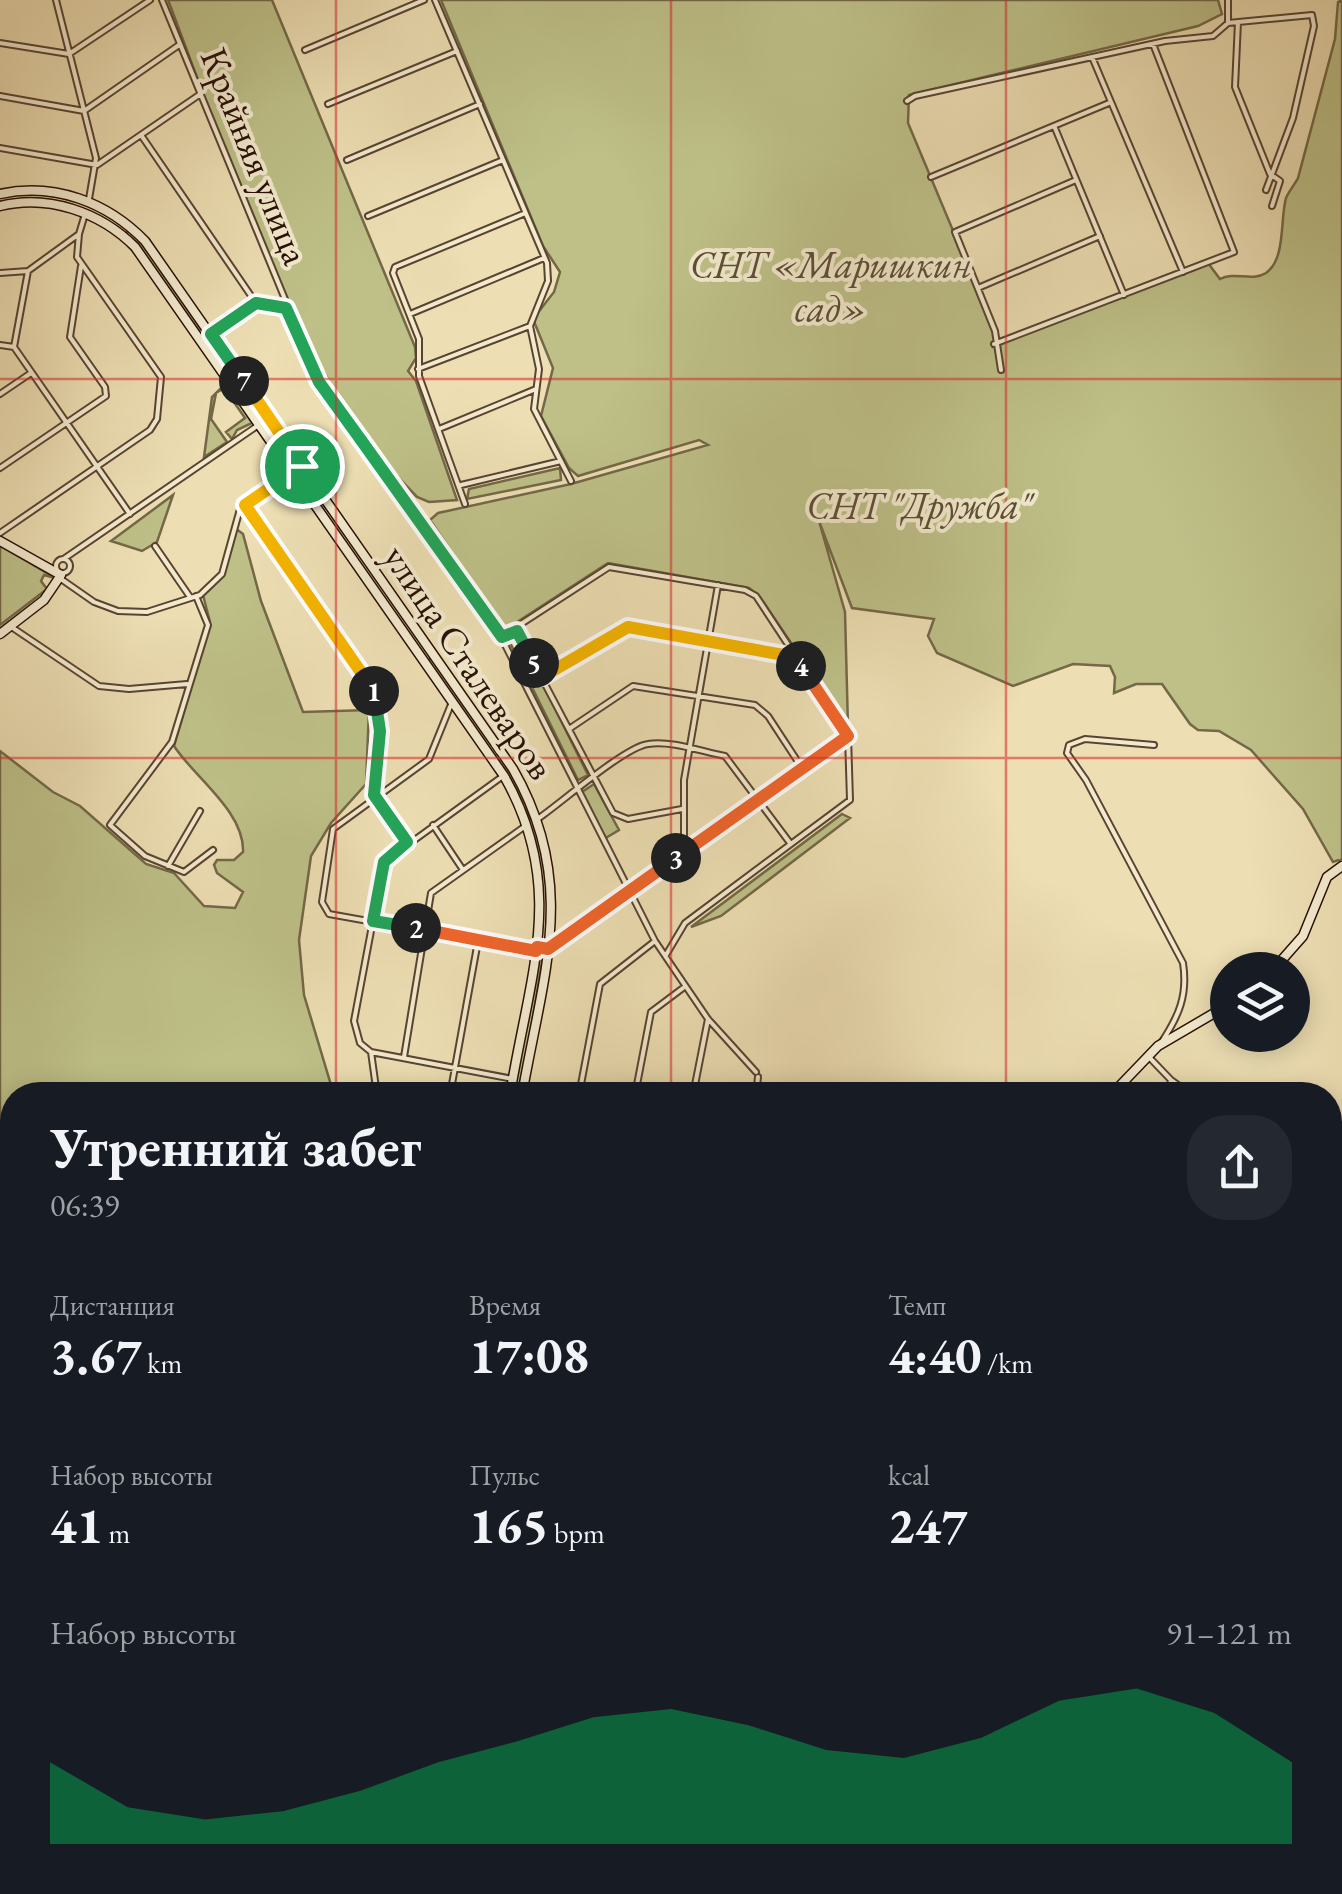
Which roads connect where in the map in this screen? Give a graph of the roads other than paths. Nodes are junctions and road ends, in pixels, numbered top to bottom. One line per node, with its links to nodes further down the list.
1 (56, 0): 14 (street)
2 (150, 0): 14 (street)
3 (162, 0): 10 (street, Крайняя улица)
4 (424, 0): 12 (street)
5 (435, 0): 13 (street)
6 (1228, 0): 8 (street)
7 (1238, 22): 8 (street); 29 (street); 29 (street)
8 (1228, 23): 11 (street)
9 (0, 43): 14 (street)
10 (180, 44): 16 (street, Крайняя улица); 22 (street)
11 (1153, 44): 15 (street); 50 (street)
12 (305, 50)
13 (456, 50): 20 (street); 21 (street)
14 (69, 54): 22 (street)
15 (1092, 57): 18 (street); 19 (street)
16 (199, 94): 24 (street); 54 (street, Крайняя улица)
17 (0, 96): 22 (street)
18 (907, 102)
19 (1109, 103): 23 (street); 50 (street)
20 (328, 104)
21 (480, 104): 26 (street); 27 (street)
22 (84, 110): 28 (street)
23 (1054, 127): 30 (street); 31 (street)
24 (140, 135): 28 (street); 53 (street)
25 (0, 148): 28 (street)
26 (347, 160)
27 (503, 160): 40 (street); 41 (street)
28 (97, 165): 35 (street)
29 (1270, 174): 32 (street); 38 (street)
30 (931, 177)
31 (1076, 180): 45 (street); 51 (street)
32 (1266, 190)
33 (56, 192): 34 (main road, улица Сталеваров); 35 (main road, улица Сталеваров); 36 (main road)
34 (0, 194)
35 (89, 201): 42 (main road, улица Сталеваров)
36 (53, 204): 37 (main road, улица Сталеваров); 39 (main road, улица Сталеваров)
37 (0, 206)
38 (1272, 206)
39 (85, 213): 43 (main road, улица Сталеваров); 44 (street)
40 (525, 213): 46 (street); 55 (street)
41 (368, 216)
42 (124, 223): 43 (main road); 57 (main road, улица Сталеваров)
43 (118, 231): 68 (main road, улица Сталеваров)
44 (79, 234): 47 (street); 48 (street)
45 (1100, 236): 51 (street); 52 (street)
46 (544, 258): 55 (street); 56 (street)
47 (81, 264): 67 (street); 72 (street)
48 (28, 271): 49 (street); 60 (street)
49 (0, 272)
50 (1183, 272): 52 (street)
51 (978, 288): 59 (street)
52 (1124, 294): 59 (street)
53 (256, 303): 54 (street); 57 (street)
54 (286, 308): 93 (street, Крайняя улица)
55 (410, 314): 61 (street)
56 (530, 326): 61 (street); 64 (street)
57 (211, 334): 66 (main road, улица Сталеваров)
58 (0, 344): 60 (street)
59 (994, 344): 62 (street)
60 (14, 347): 63 (street)
61 (418, 369): 69 (street)
62 (1000, 370)
63 (31, 373): 65 (street); 67 (street)
64 (536, 388): 69 (street); 70 (street)
65 (0, 394)
66 (270, 418): 68 (main road); 71 (main road, улица Сталеваров)
67 (66, 422): 72 (street); 73 (street)
68 (260, 424): 74 (main road, улица Сталеваров); 79 (street)
69 (439, 429): 76 (street)
70 (561, 462): 75 (street); 76 (street)
71 (302, 466): 74 (main road); 87 (main road, улица Сталеваров)
72 (97, 467): 79 (street); 80 (street)
73 (0, 468)
74 (293, 472): 78 (street); 89 (main road, улица Сталеваров)
75 (571, 481)
76 (461, 485): 77 (street)
77 (465, 504)
78 (245, 505): 88 (street); 110 (street)
79 (130, 514): 83 (street)
80 (0, 533)
81 (0, 541): 84 (main road)
82 (155, 546): 88 (street)
83 (65, 560): 84 (street); 85 (street); 85 (street)
84 (40, 564): 85 (main road)
85 (60, 575): 88 (street); 90 (main road)
86 (718, 585): 91 (street); 94 (street); 96 (street)
87 (390, 591): 89 (main road); 95 (main road, улица Сталеваров)
88 (193, 596): 99 (street)
89 (380, 598): 97 (main road, улица Сталеваров)
90 (10, 626): 92 (main road); 99 (street)
91 (517, 631): 93 (street); 98 (street)
92 (0, 634)
93 (502, 637): 109 (street, Крайняя улица)
94 (710, 640): 96 (street); 98 (street); 100 (street)
95 (432, 653): 97 (main road); 114 (main road, улица Сталеваров)
96 (795, 657): 103 (street)
97 (423, 659): 101 (main road, улица Сталеваров)
98 (542, 677): 102 (street)
99 (189, 684): 121 (street)
100 (699, 697): 102 (street); 105 (street); 106 (street)
101 (452, 702): 107 (main road, улица Сталеваров); 110 (street)
102 (569, 729): 108 (street)
103 (848, 736): 106 (street); 118 (street)
104 (1154, 745): 136 (street)
105 (690, 750): 108 (street); 111 (street); 112 (street)
106 (803, 769): 111 (street)
107 (504, 776): 115 (main road, улица Сталеваров); 116 (street)
108 (593, 778): 109 (street); 112 (street)
109 (578, 790): 114 (street); 124 (street, Крайняя улица)
110 (374, 795): 117 (street); 125 (street)
111 (761, 799): 118 (street); 120 (street)
112 (682, 809): 120 (street)
113 (200, 811): 121 (street)
114 (539, 818): 115 (main road); 129 (main road, улица Сталеваров)
115 (528, 824): 123 (street); 130 (main road, улица Сталеваров)
116 (433, 825): 117 (street); 123 (street)
117 (407, 842): 125 (street)
118 (791, 844): 132 (street)
119 (213, 850): 121 (street)
120 (684, 852): 124 (street)
121 (168, 866)
122 (1342, 866): 131 (main road)
123 (463, 870): 126 (street)
124 (628, 893): 128 (street, Крайняя улица); 129 (street)
125 (373, 921): 126 (street); 137 (street)
126 (427, 930): 127 (street); 139 (street)
127 (478, 940): 130 (street); 140 (street)
128 (655, 941): 132 (street, Крайняя улица); 146 (street)
129 (548, 946): 130 (main road); 145 (main road, улица Сталеваров)
130 (536, 949): 141 (main road, улица Сталеваров)
131 (1289, 952)
132 (666, 955): 133 (street, Крайняя улица)
133 (684, 988): 135 (street, Крайняя улица); 147 (street)
134 (1210, 1015): 136 (main road)
135 (708, 1019): 148 (street); 149 (street, Крайняя улица)
136 (1158, 1046): 138 (main road)
137 (371, 1052): 139 (street); 143 (street)
138 (1148, 1056): 142 (street); 150 (main road)
139 (404, 1057): 140 (street)
140 (456, 1068): 141 (street); 144 (street)
141 (512, 1080)
142 (1170, 1080): 151 (street)
143 (375, 1082)
144 (453, 1082)
145 (524, 1082)
146 (582, 1082)
147 (638, 1082)
148 (696, 1082)
149 (757, 1082)
150 (1123, 1082)
151 (1173, 1082)

